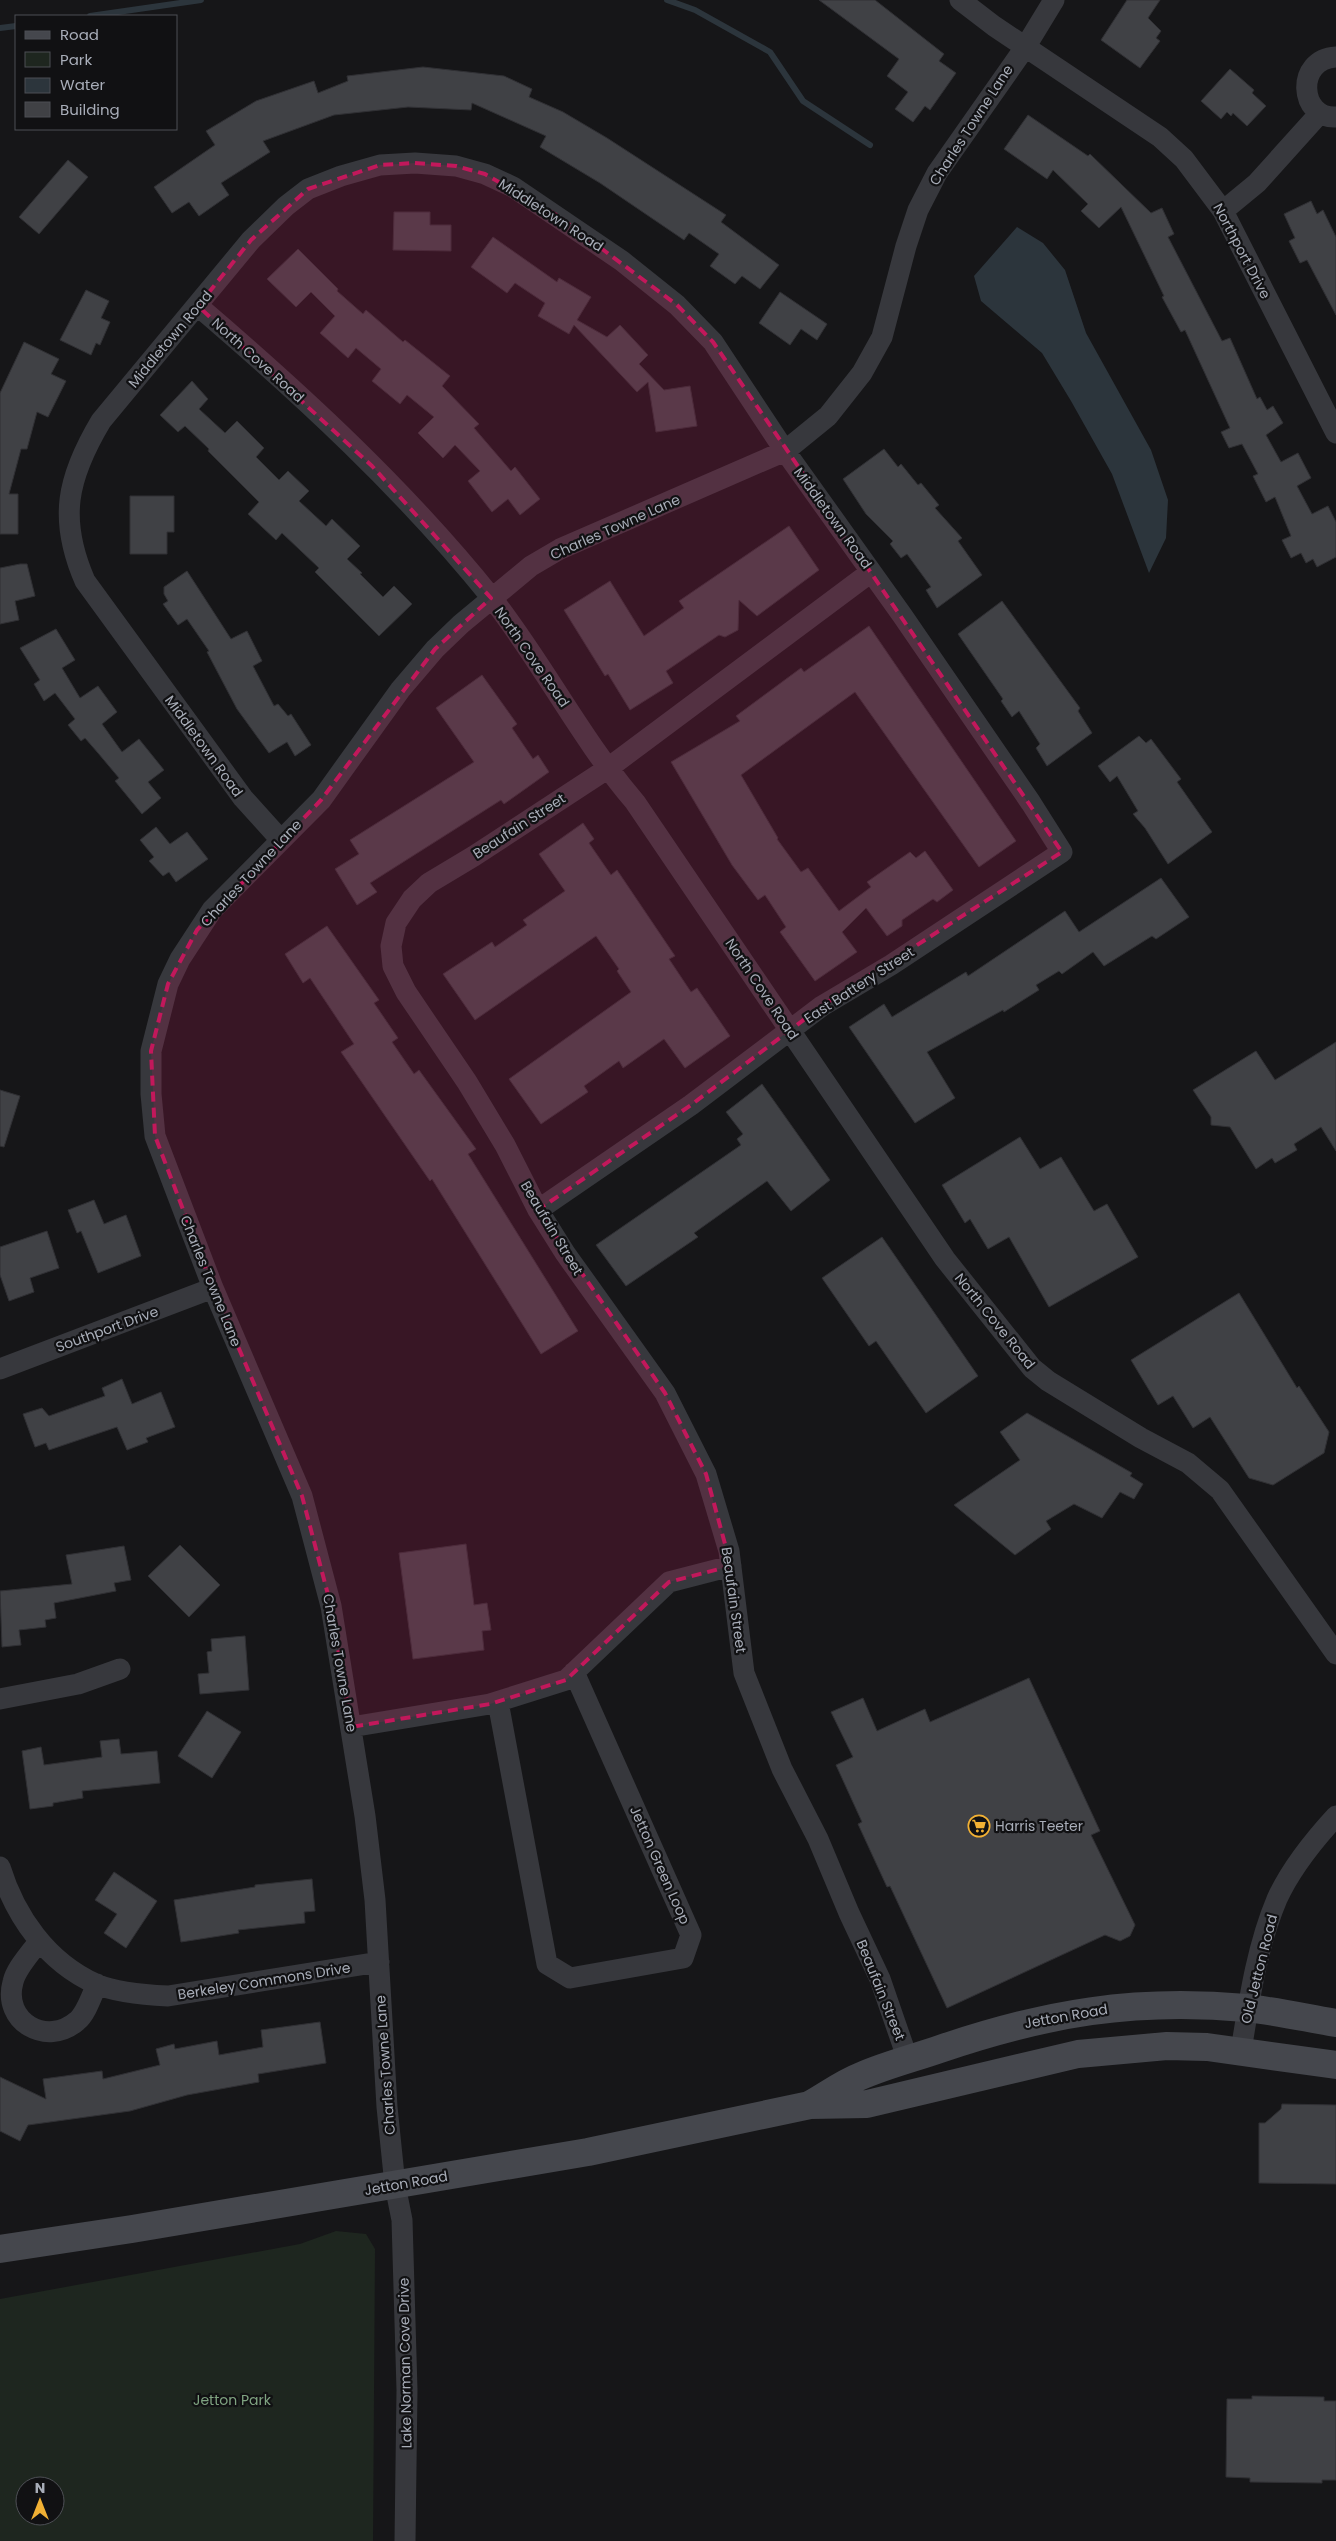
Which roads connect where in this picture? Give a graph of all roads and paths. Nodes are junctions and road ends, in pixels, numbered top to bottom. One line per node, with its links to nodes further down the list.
1 (960, 0): 3 (street, Northport Drive)
2 (1054, 0): 3 (street, Charles Towne Lane)
3 (1026, 46): 6 (street, Northport Drive); 9 (street, Charles Towne Lane)
4 (1336, 57): 5 (street)
5 (1328, 115): 6 (street)
6 (1223, 211): 8 (street, Northport Drive)
7 (198, 306): 9 (street, Middletown Road); 11 (street, North Cove Road); 13 (street, Middletown Road)
8 (1336, 433)
9 (785, 451): 10 (street, Middletown Road); 11 (street, Charles Towne Lane)
10 (871, 572): 12 (street, Beaufain Street); 14 (street, Middletown Road)
11 (491, 598): 12 (street, North Cove Road); 13 (street, Charles Towne Lane)
12 (606, 769): 15 (street, North Cove Road); 16 (street, Beaufain Street)
13 (280, 840): 17 (street, Charles Towne Lane)
14 (1062, 852): 15 (street, East Battery Street)
15 (789, 1030): 16 (street, East Battery Street); 20 (street, North Cove Road)
16 (538, 1210): 19 (street, Beaufain Street)
17 (214, 1288): 18 (street, Southport Drive); 25 (street, Charles Towne Lane)
18 (0, 1369)
19 (731, 1566): 22 (street); 34 (street, Beaufain Street)
20 (1336, 1654)
21 (120, 1669): 23 (street)
22 (574, 1672): 24 (street); 24 (street, Jetton Green Loop)
23 (0, 1699)
24 (498, 1702): 25 (street)
25 (351, 1727): 29 (street, Charles Towne Lane)
26 (1336, 1816): 31 (street, Old Jetton Road)
27 (0, 1866): 28 (street, Berkeley Commons Drive)
28 (39, 1941): 30 (street, Berkeley Commons Drive); 30 (street)
29 (379, 1962): 30 (street, Berkeley Commons Drive); 37 (street, Charles Towne Lane)
30 (97, 1984)
31 (1248, 2008): 32 (street, Jetton Road); 33 (street, Old Jetton Road); 34 (street, Jetton Road)
32 (1336, 2023)
33 (1241, 2051): 35 (street, Jetton Road); 36 (street, Jetton Road)
34 (908, 2060): 36 (street, Jetton Road)
35 (1336, 2065)
36 (810, 2105): 37 (street, Jetton Road)
37 (394, 2185): 38 (street, Jetton Road); 39 (street, Lake Norman Cove Drive)
38 (0, 2249)
39 (405, 2541)

